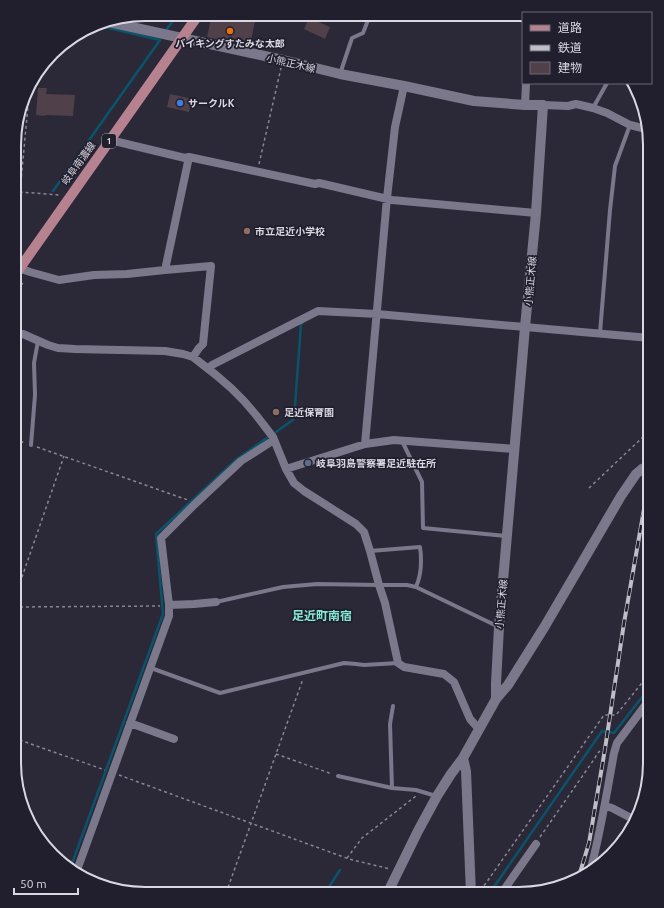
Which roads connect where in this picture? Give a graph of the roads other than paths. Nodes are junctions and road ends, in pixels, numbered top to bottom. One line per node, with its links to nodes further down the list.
1 (194, 21): 4 (main road, 岐阜南濃線 / 1)
2 (368, 21): 5 (lane)
3 (118, 24): 4 (main road, 小熊正木線)
4 (182, 39): 5 (main road, 小熊正木線); 14 (main road, 岐阜南濃線 / 1)
5 (340, 74): 8 (main road, 小熊正木線)
6 (526, 84): 9 (street)
7 (606, 84): 11 (lane)
8 (404, 86): 9 (main road, 小熊正木線); 16 (street)
9 (525, 105): 10 (main road, 小熊正木線)
10 (542, 105): 11 (street); 17 (main road, 小熊正木線)
11 (593, 108): 12 (street)
12 (630, 125): 13 (street); 23 (lane)
13 (642, 128)
14 (110, 140): 15 (street); 18 (main road, 岐阜南濃線 / 1)
15 (189, 157): 16 (street); 19 (street)
16 (387, 198): 17 (street); 21 (street)
17 (536, 213): 22 (main road, 小熊正木線)
18 (21, 270)
19 (165, 270): 20 (street); 27 (street)
20 (21, 274)
21 (377, 314): 22 (street); 28 (street); 31 (street)
22 (525, 327): 23 (street); 33 (main road, 小熊正木線)
23 (600, 333): 25 (street)
24 (21, 334): 26 (street)
25 (643, 337)
26 (38, 341): 27 (street); 32 (lane)
27 (193, 357): 28 (street)
28 (208, 369): 29 (street)
29 (274, 440): 34 (street); 41 (street)
30 (402, 441): 31 (street); 33 (street); 36 (lane)
31 (365, 444): 34 (street)
32 (31, 445)
33 (515, 449): 36 (main road, 小熊正木線)
34 (286, 469): 37 (street)
35 (643, 469): 45 (main road)
36 (507, 537): 42 (main road, 小熊正木線)
37 (370, 551): 38 (street); 39 (lane)
38 (379, 585): 39 (lane); 40 (lane); 43 (street)
39 (416, 587): 42 (lane)
40 (216, 602): 41 (street)
41 (169, 605): 44 (street)
42 (499, 628): 45 (main road, 小熊正木線)
43 (398, 663): 44 (lane); 49 (street)
44 (151, 668): 48 (street)
45 (496, 699): 49 (main road, 小熊正木線)
46 (393, 706): 53 (lane)
47 (643, 708): 55 (street)
48 (130, 723): 50 (street); 59 (street)
49 (479, 729): 51 (main road, 小熊正木線)
50 (174, 739)
51 (463, 758): 54 (main road, 小熊正木線); 61 (main road)
52 (338, 776): 53 (lane)
53 (392, 788): 54 (lane)
54 (437, 796): 60 (main road, 小熊正木線)
55 (605, 806): 56 (street); 58 (street)
56 (630, 818)
57 (536, 844): 62 (street)
58 (593, 862)
59 (78, 867)
60 (391, 887)
61 (471, 887)
62 (506, 887)

